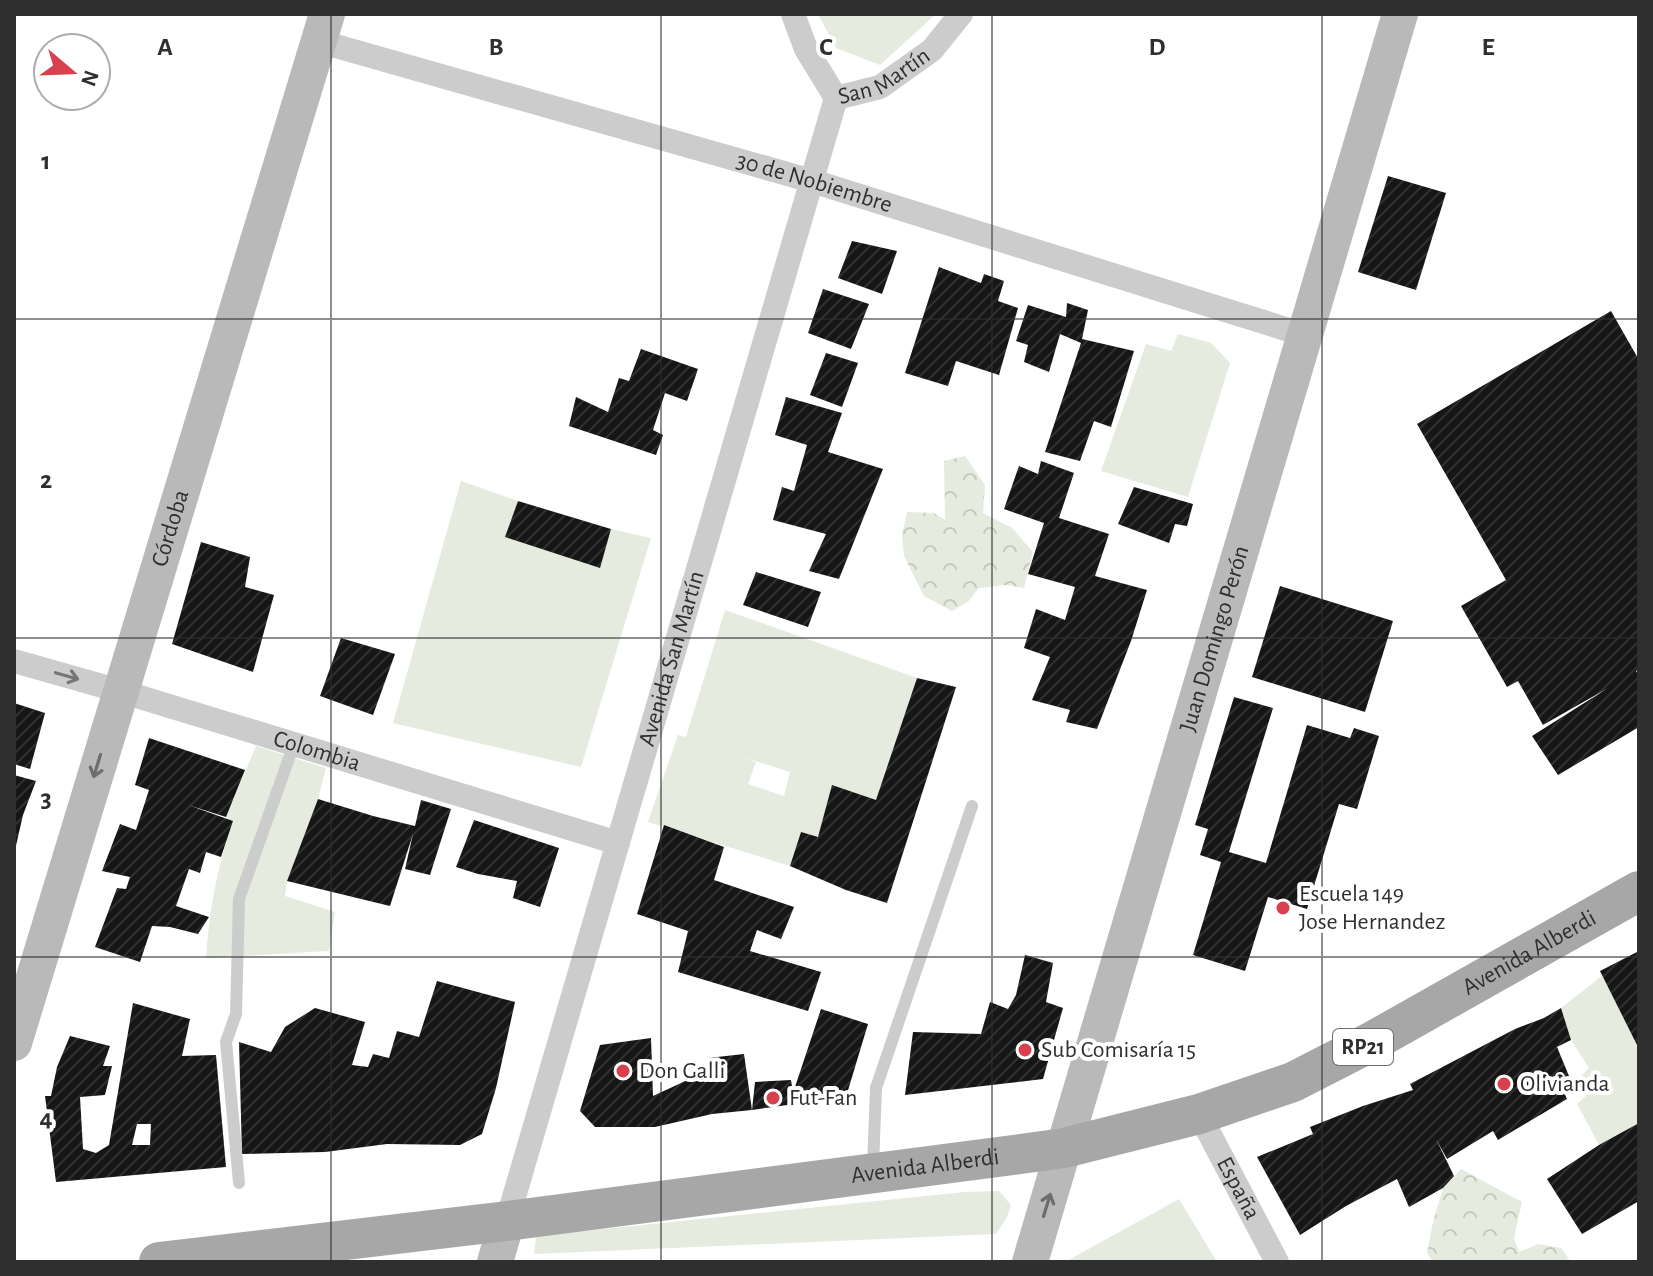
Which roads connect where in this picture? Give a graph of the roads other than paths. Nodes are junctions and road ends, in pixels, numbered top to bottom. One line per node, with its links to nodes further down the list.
1 (793, 14): 5 (street, San Martín)
2 (961, 14): 5 (street, San Martín)
3 (1400, 14): 7 (street, Juan Domingo Perón)
4 (322, 28): 6 (street, 30 de Nobiembre); 9 (street, Córdoba)
5 (836, 98): 6 (street, Avenida San Martín)
6 (812, 181): 7 (street, 30 de Nobiembre); 12 (street, Avenida San Martín)
7 (1305, 335): 16 (street, Juan Domingo Perón)
8 (14, 661): 9 (street, Colombia, one-way to 9)
9 (120, 691): 10 (street, Colombia); 14 (street, Córdoba, one-way to 14)
10 (294, 744): 12 (street, Colombia); 18 (lane)
11 (972, 806): 17 (lane)
12 (618, 843): 19 (street, Avenida San Martín)
13 (1639, 891): 15 (main road, Avenida Alberdi / RP21)
14 (14, 1043)
15 (1199, 1114): 16 (main road, Avenida Alberdi / RP21); 23 (street, España)
16 (1064, 1148): 17 (main road, Avenida Alberdi / RP21); 22 (street, Juan Domingo Perón, one-way to 16)
17 (873, 1173): 19 (main road, Avenida Alberdi / RP21)
18 (239, 1183)
19 (507, 1221): 20 (main road, Avenida Alberdi / RP21); 21 (street)
20 (159, 1262)
21 (495, 1262)
22 (1030, 1262)
23 (1277, 1262)

